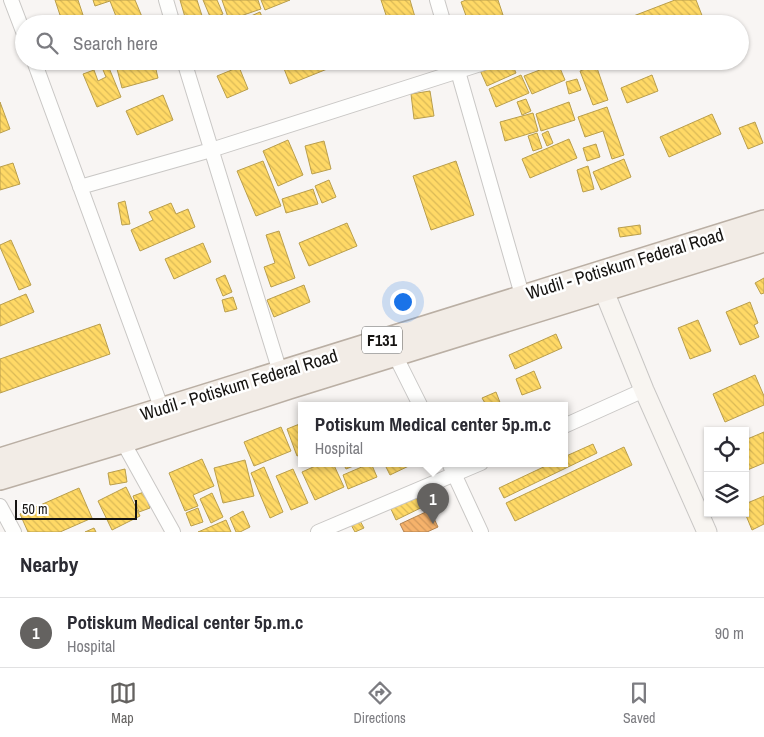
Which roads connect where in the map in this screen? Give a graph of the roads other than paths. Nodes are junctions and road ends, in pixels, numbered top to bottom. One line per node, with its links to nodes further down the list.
1 (11, 0): 4 (street)
2 (166, 0): 5 (street)
3 (437, 0): 6 (street)
4 (17, 15)
5 (170, 15)
6 (441, 15)
7 (37, 70): 12 (street)
8 (187, 70): 11 (street)
9 (444, 70): 11 (street)
10 (457, 70): 16 (street)
11 (211, 150): 12 (street); 18 (street)
12 (80, 187): 21 (street)
13 (764, 221): 16 (main road, Wudil - Potiskum Federal Road / F131)
14 (764, 241): 15 (main road, Wudil - Potiskum Federal Road / F131)
15 (604, 291): 17 (main road, Wudil - Potiskum Federal Road / F131); 19 (street)
16 (522, 295): 18 (main road, Wudil - Potiskum Federal Road / F131)
17 (395, 355): 20 (street); 21 (main road, Wudil - Potiskum Federal Road / F131)
18 (280, 372): 21 (main road, Wudil - Potiskum Federal Road / F131)
19 (644, 390): 22 (street); 32 (street)
20 (418, 402)
21 (165, 417): 23 (main road, Wudil - Potiskum Federal Road / F131); 24 (main road, Wudil - Potiskum Federal Road / F131)
22 (568, 424)
23 (124, 442): 26 (main road, Wudil - Potiskum Federal Road / F131); 29 (street)
24 (0, 460)
25 (452, 469): 30 (street); 31 (street)
26 (0, 479)
27 (0, 506): 28 (street)
28 (14, 532)
29 (173, 532)
30 (318, 532)
31 (481, 532)
32 (707, 532)

